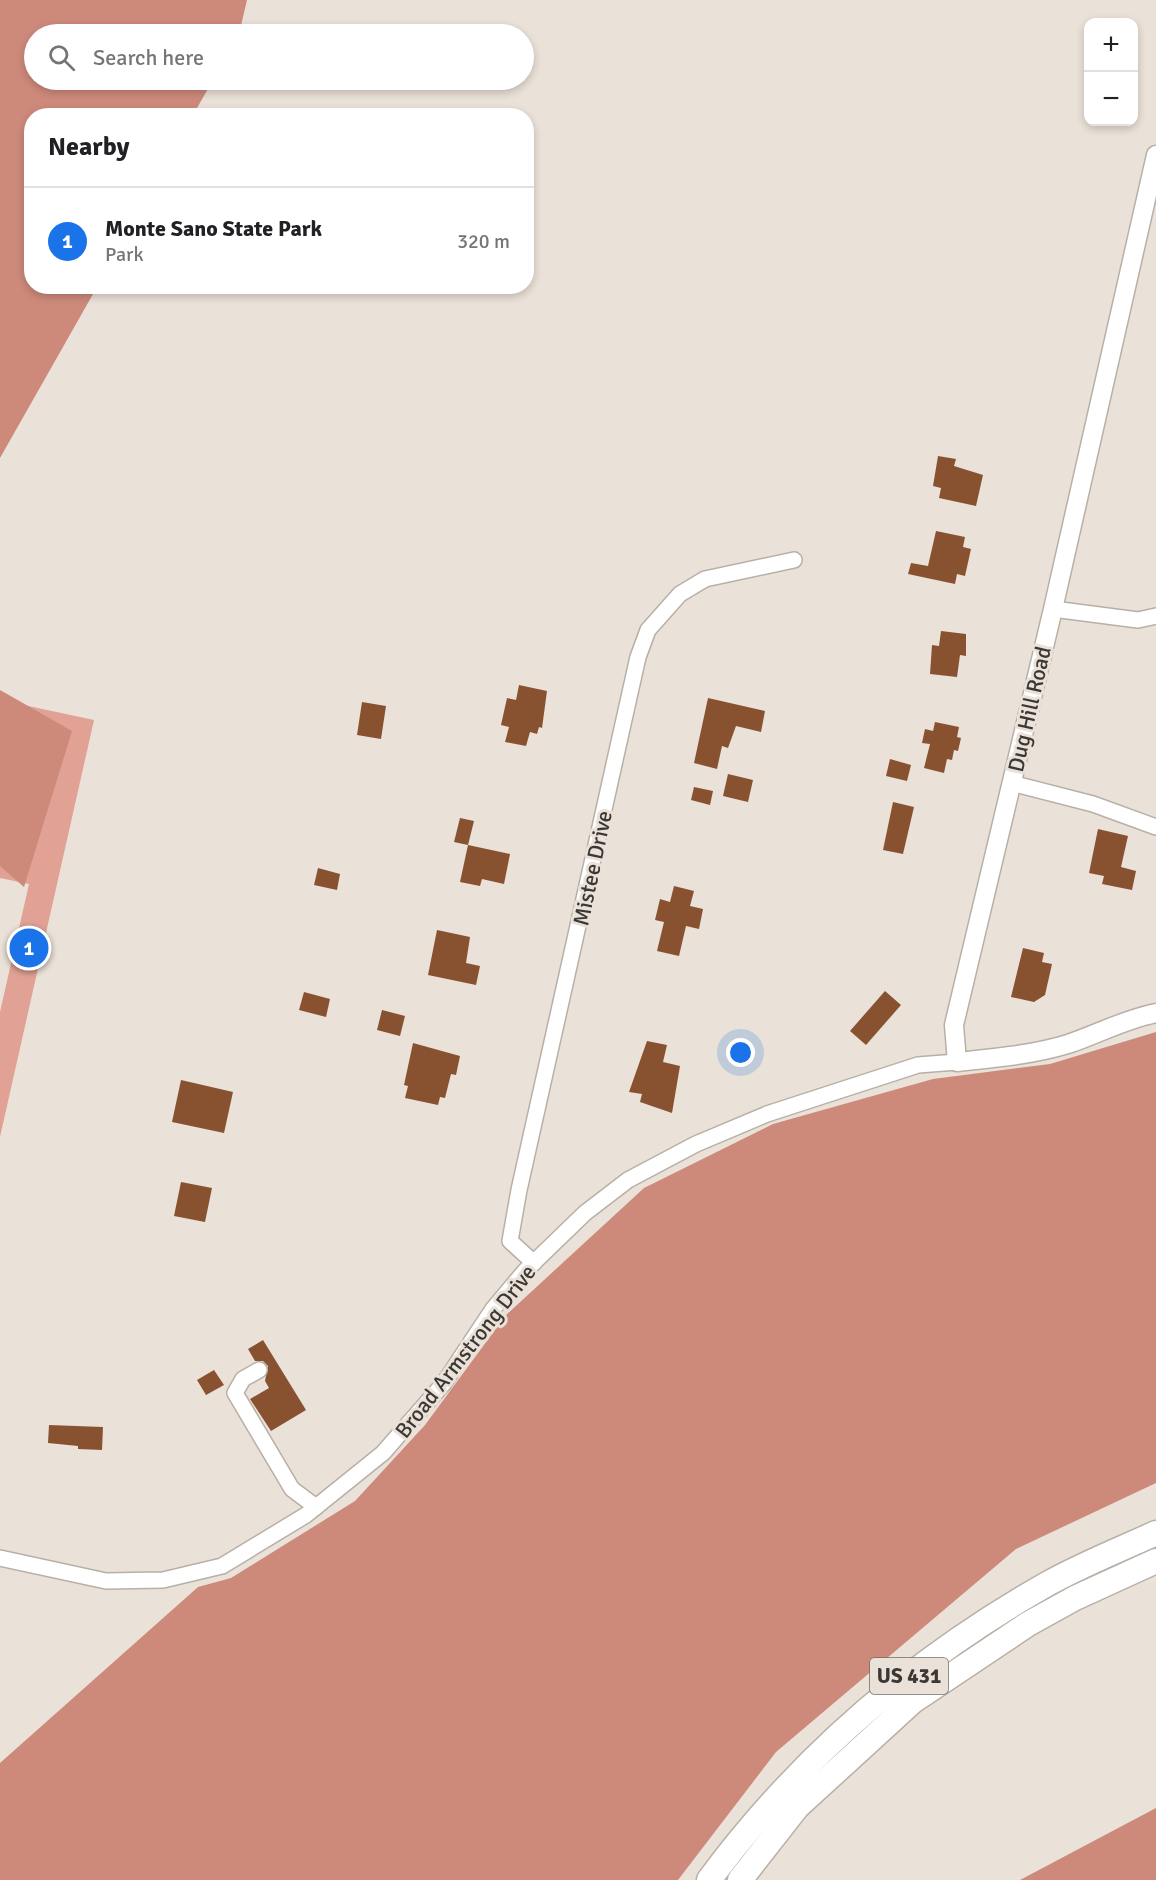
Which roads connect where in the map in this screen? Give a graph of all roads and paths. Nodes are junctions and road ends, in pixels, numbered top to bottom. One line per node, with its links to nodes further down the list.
1 (1156, 155): 3 (street, Dug Hill Road)
2 (794, 560): 9 (street, Mistee Drive)
3 (1053, 609): 4 (street); 5 (street, Dug Hill Road)
4 (1156, 616)
5 (1011, 783): 6 (street); 8 (street, Dug Hill Road)
6 (1156, 827)
7 (1156, 1013): 8 (street)
8 (957, 1062): 9 (street, Broad Armstrong Drive)
9 (534, 1263): 11 (street, Broad Armstrong Drive)
10 (259, 1370): 11 (street)
11 (316, 1507): 13 (street, Broad Armstrong Drive)
12 (1156, 1533): 15 (highway, US 431)
13 (0, 1558)
14 (1156, 1561): 16 (highway, US 431)
15 (709, 1880)
16 (740, 1880)

